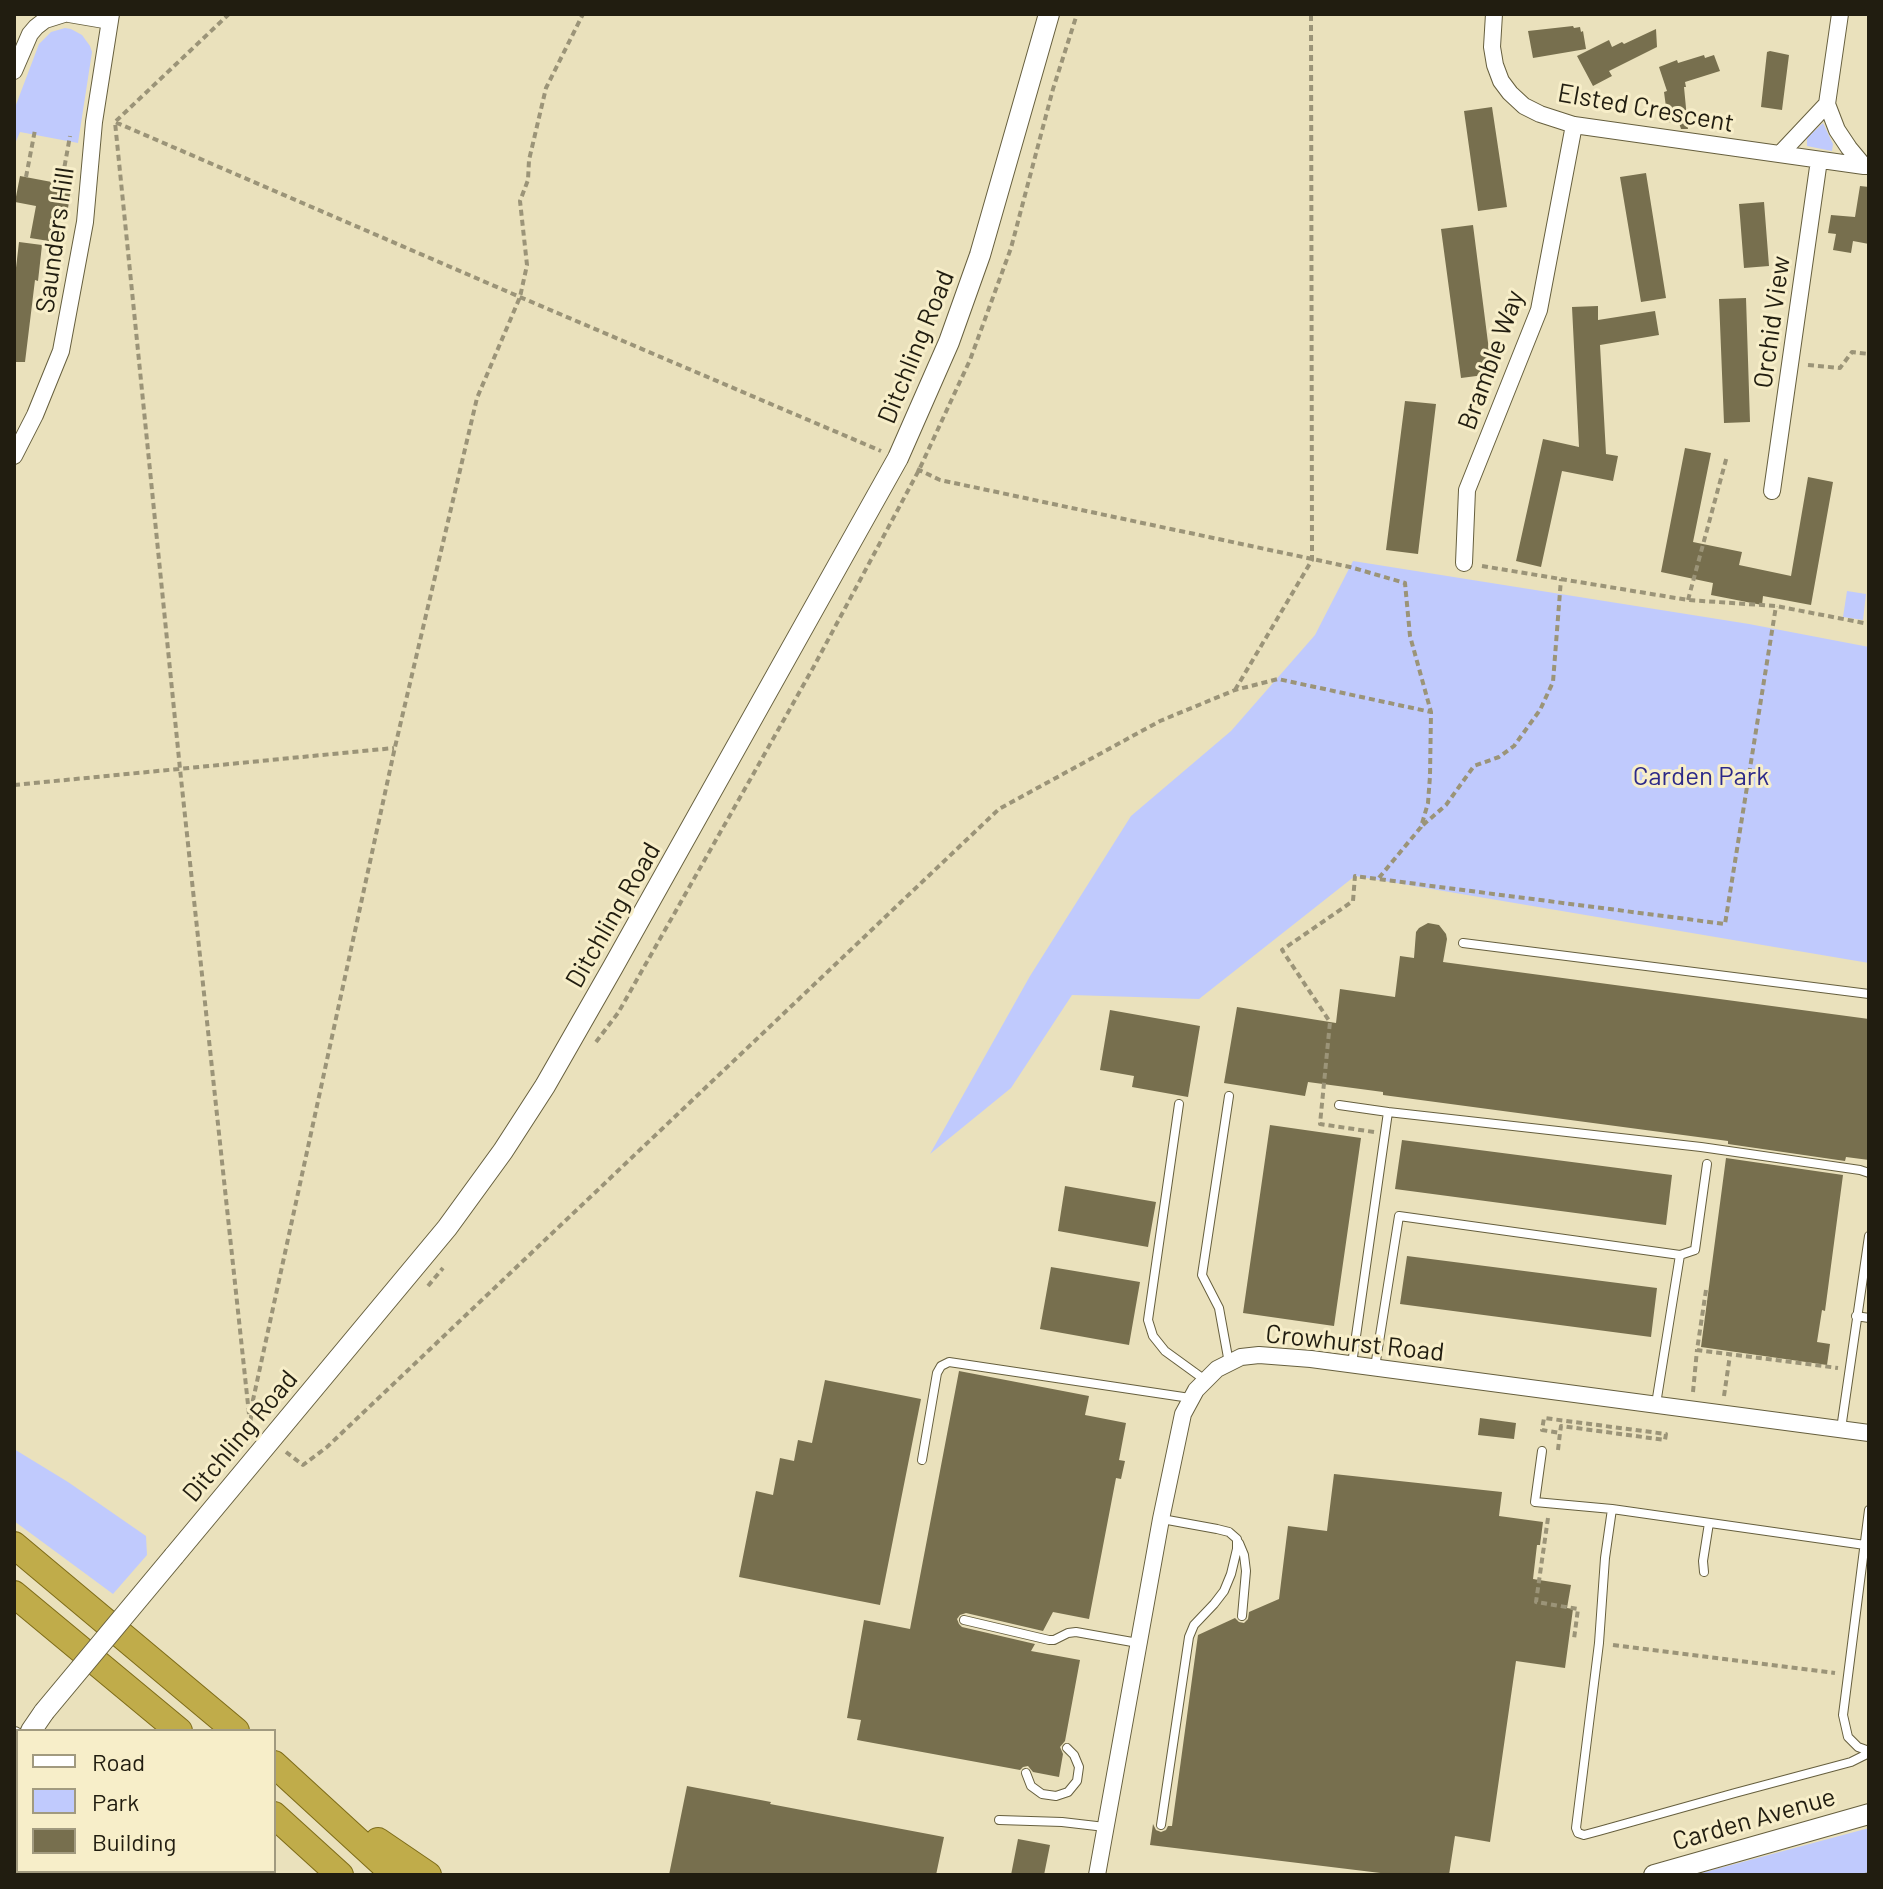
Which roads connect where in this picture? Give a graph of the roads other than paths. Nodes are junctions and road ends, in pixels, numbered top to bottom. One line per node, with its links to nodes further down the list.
1 (67, 14): 5 (street); 6 (street)
2 (1049, 14): 49 (street, Ditchling Road, bridge)
3 (1494, 14): 8 (street, Elsted Crescent)
4 (1840, 14): 7 (street)
5 (111, 17): 12 (street, Saunders Hill)
6 (14, 71)
7 (1827, 104): 9 (street); 11 (street)
8 (1574, 125): 9 (street, Elsted Crescent); 14 (street, Bramble Way)
9 (1780, 154): 10 (street, Elsted Crescent)
10 (1819, 160): 11 (street, Elsted Crescent); 13 (street, Orchid View)
11 (1867, 166)
12 (14, 456)
13 (1772, 491)
14 (1464, 563)
15 (1463, 943): 16 (lane)
16 (1869, 994)
17 (1229, 1096): 27 (lane)
18 (1179, 1104): 30 (lane)
19 (1339, 1105): 20 (lane)
20 (1388, 1112): 22 (lane); 28 (lane)
21 (1707, 1164): 24 (lane)
22 (1869, 1173)
23 (1869, 1236): 25 (lane)
24 (1680, 1255): 29 (lane); 32 (lane)
25 (1856, 1316): 26 (lane); 33 (lane)
26 (1869, 1318)
27 (1229, 1363): 28 (street, Crowhurst Road); 30 (street, Crowhurst Road)
28 (1352, 1364): 29 (street, Crowhurst Road)
29 (1375, 1367): 32 (street, Crowhurst Road)
30 (1205, 1380): 31 (street, Crowhurst Road)
31 (1190, 1398): 36 (lane); 39 (street, Crowhurst Road)
32 (1656, 1404): 33 (street, Crowhurst Road)
33 (1841, 1429): 34 (street, Crowhurst Road)
34 (1869, 1433)
35 (1542, 1451): 37 (lane)
36 (922, 1460)
37 (1612, 1509): 40 (lane); 53 (lane)
38 (1869, 1510): 43 (lane)
39 (1161, 1519): 41 (lane); 48 (street, Crowhurst Road)
40 (1709, 1523): 43 (lane); 44 (lane)
41 (1237, 1539): 46 (lane); 60 (lane)
42 (14, 1545): 51 (highway)
43 (1865, 1545): 53 (lane)
44 (1704, 1572)
45 (14, 1594): 50 (highway)
46 (1242, 1616)
47 (964, 1620): 48 (lane)
48 (1139, 1643): 61 (street, Crowhurst Road)
49 (32, 1729)
50 (177, 1729)
51 (234, 1729)
52 (1067, 1748): 55 (lane)
53 (1869, 1752)
54 (276, 1766): 56 (highway)
55 (1026, 1773)
56 (308, 1794): 63 (highway); 64 (highway)
57 (1869, 1814): 66 (street, Carden Avenue)
58 (276, 1817): 62 (highway)
59 (999, 1820): 61 (lane)
60 (1161, 1825)
61 (1106, 1827): 65 (street, Crowhurst Road)
62 (340, 1875)
63 (395, 1875)
64 (428, 1875)
65 (1097, 1875)
66 (1654, 1875)

